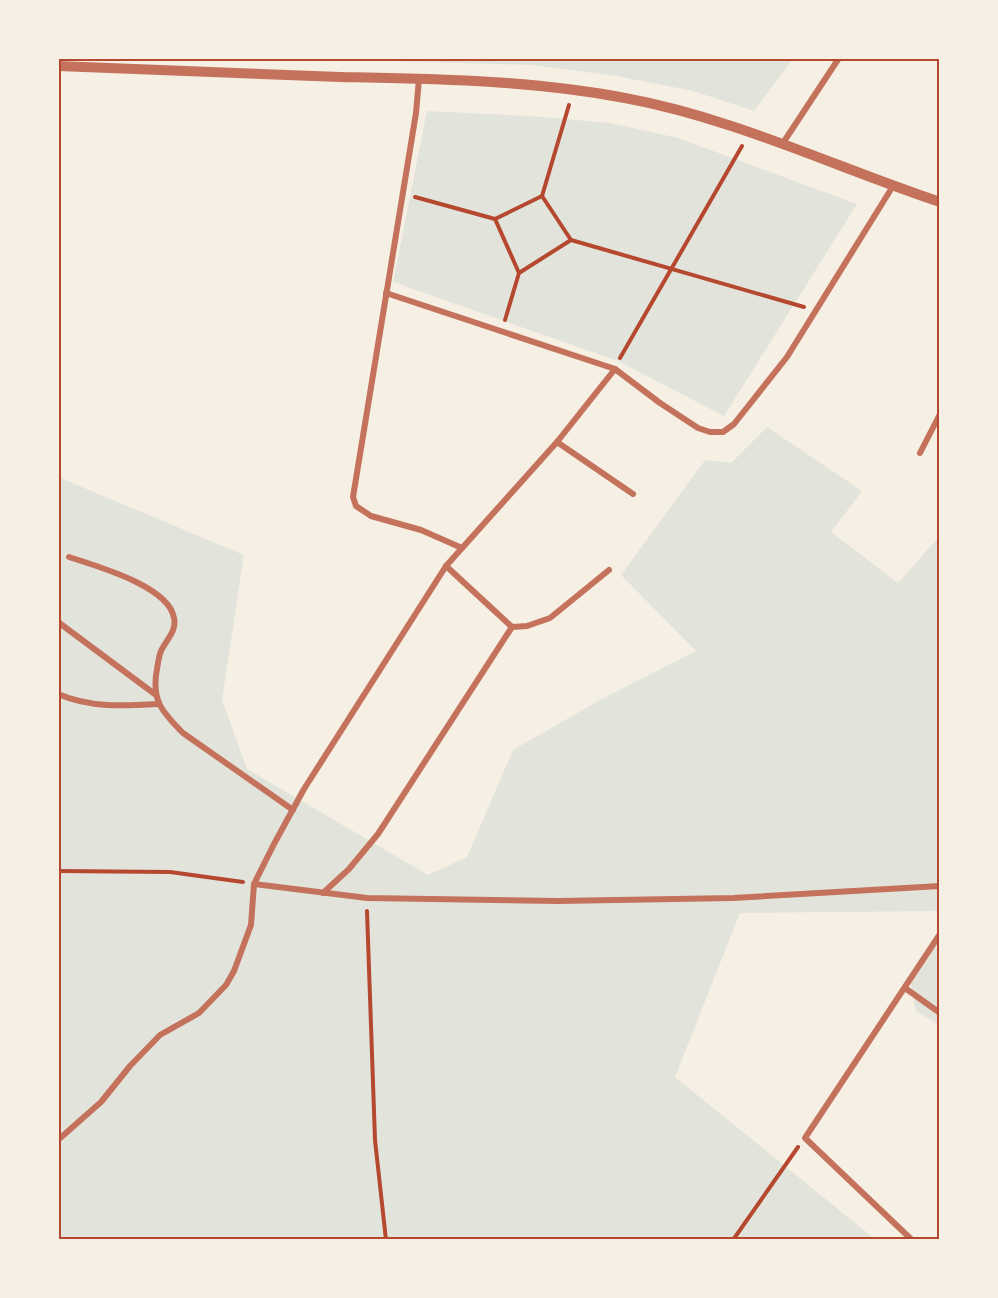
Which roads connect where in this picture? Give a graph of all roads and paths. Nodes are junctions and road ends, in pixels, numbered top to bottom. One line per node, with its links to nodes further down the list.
1 (839, 58): 6 (street)
2 (58, 66): 3 (street)
3 (419, 79): 4 (street); 8 (street)
4 (573, 90): 5 (street); 9 (path)
5 (749, 133): 6 (street); 13 (path)
6 (783, 144): 7 (street)
7 (893, 186): 10 (street); 16 (street)
8 (401, 193): 11 (path); 15 (street)
9 (542, 196): 11 (path); 12 (path)
10 (939, 202)
11 (495, 219): 14 (path)
12 (571, 240): 13 (path); 14 (path)
13 (671, 268): 16 (path); 18 (path)
14 (519, 273): 17 (path)
15 (386, 293): 17 (street); 23 (street)
16 (818, 311): 18 (street)
17 (502, 332): 18 (street)
18 (615, 369): 20 (street)
19 (939, 414): 21 (street)
20 (557, 442): 22 (street); 23 (street)
21 (920, 453)
22 (633, 494)
23 (462, 548): 25 (street)
24 (69, 557): 30 (street)
25 (446, 566): 28 (street); 32 (street)
26 (609, 570): 28 (street)
27 (58, 622): 30 (street)
28 (512, 627): 36 (street)
29 (58, 694): 31 (street)
30 (156, 695): 31 (street)
31 (158, 704): 32 (street)
32 (293, 810): 34 (street)
33 (58, 871): 34 (path)
34 (254, 884): 36 (street); 42 (street)
35 (939, 886): 37 (street)
36 (323, 893): 37 (street)
37 (367, 898): 43 (path)
38 (939, 934): 39 (street)
39 (905, 987): 40 (street); 41 (street)
40 (939, 1013)
41 (805, 1138): 44 (path); 45 (street)
42 (58, 1140)
43 (386, 1239)
44 (733, 1239)
45 (912, 1239)

